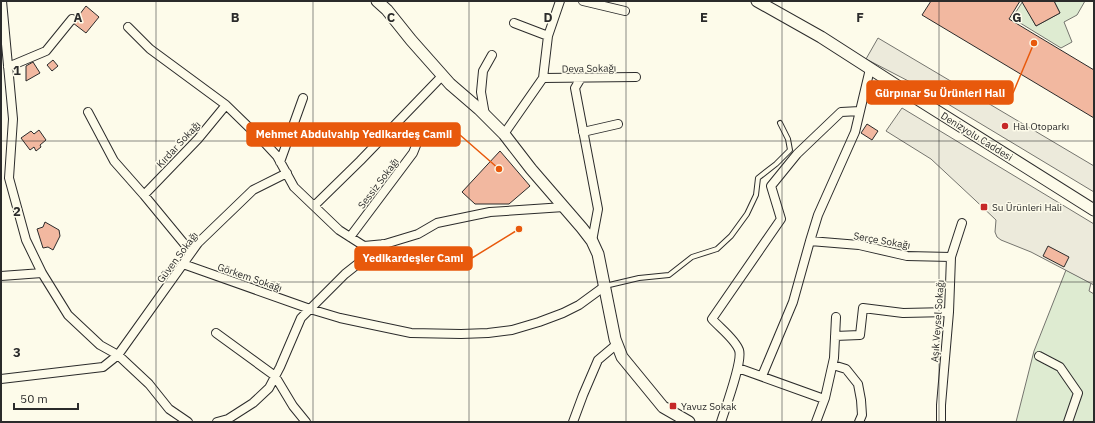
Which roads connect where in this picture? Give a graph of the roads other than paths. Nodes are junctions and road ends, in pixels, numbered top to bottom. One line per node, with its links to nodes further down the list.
1 (2, 1): 9 (street)
2 (377, 1): 15 (main road)
3 (560, 1): 11 (street)
4 (582, 1): 6 (street)
5 (757, 1): 14 (main road, Denizyolu Caddesi)
6 (625, 11)
7 (72, 19): 13 (street)
8 (514, 23): 11 (street)
9 (2, 25): 13 (street)
10 (128, 27): 20 (street)
11 (548, 36): 17 (street)
12 (492, 55): 23 (street)
13 (8, 67): 43 (street)
14 (870, 68): 21 (street); 34 (main road, Denizyolu Caddesi)
15 (443, 75): 23 (main road); 24 (street)
16 (636, 77): 18 (street, Deva Sokağı)
17 (543, 78): 18 (street, Deva Sokağı); 28 (street)
18 (581, 78): 27 (street)
19 (303, 98): 29 (street)
20 (226, 105): 29 (street); 31 (street, Kırdar Sokağı)
21 (860, 111): 38 (street); 55 (street)
22 (88, 112): 31 (street)
23 (485, 115): 28 (main road)
24 (397, 123): 32 (street); 36 (street, Sessiz Sokağı)
25 (780, 123): 45 (lane)
26 (618, 124): 27 (street)
27 (583, 132): 37 (street)
28 (504, 134): 33 (main road)
29 (280, 162): 30 (street)
30 (286, 173): 32 (street); 40 (street, Güven Sokağı)
31 (144, 195): 40 (street)
32 (314, 206): 36 (street)
33 (564, 207): 37 (main road); 39 (street)
34 (1094, 210)
35 (962, 223): 41 (street, Aşık Veysel Sokağı)
36 (350, 237): 39 (street)
37 (592, 241): 45 (main road)
38 (810, 241): 41 (street, Serçe Sokağı); 57 (street)
39 (383, 244): 46 (street)
40 (191, 252): 42 (street, Güven Sokağı)
41 (951, 257): 47 (street, Aşık Veysel Sokağı)
42 (182, 264): 46 (street, Görkem Sokağı); 52 (street, Güven Sokağı)
43 (42, 273): 44 (street); 52 (street)
44 (1, 276)
45 (605, 286): 46 (street, Görkem Sokağı); 51 (main road)
46 (310, 309): 56 (street)
47 (949, 312): 50 (street); 69 (street, Aşık Veysel Sokağı)
48 (836, 317): 50 (street)
49 (216, 333): 56 (street)
50 (835, 336): 54 (street)
51 (617, 344): 64 (street); 65 (main road)
52 (118, 355): 58 (street, Güven Sokağı); 60 (street)
53 (1039, 356): 70 (street)
54 (832, 365): 59 (street); 68 (street)
55 (738, 368): 57 (street); 66 (street)
56 (275, 376): 62 (street); 63 (street)
57 (762, 376): 59 (street)
58 (1, 379)
59 (824, 399): 67 (street)
60 (178, 419): 61 (street)
61 (188, 422)
62 (217, 422)
63 (306, 422)
64 (573, 422)
65 (689, 422)
66 (721, 422)
67 (816, 422)
68 (859, 422)
69 (941, 422)
70 (1068, 422)

